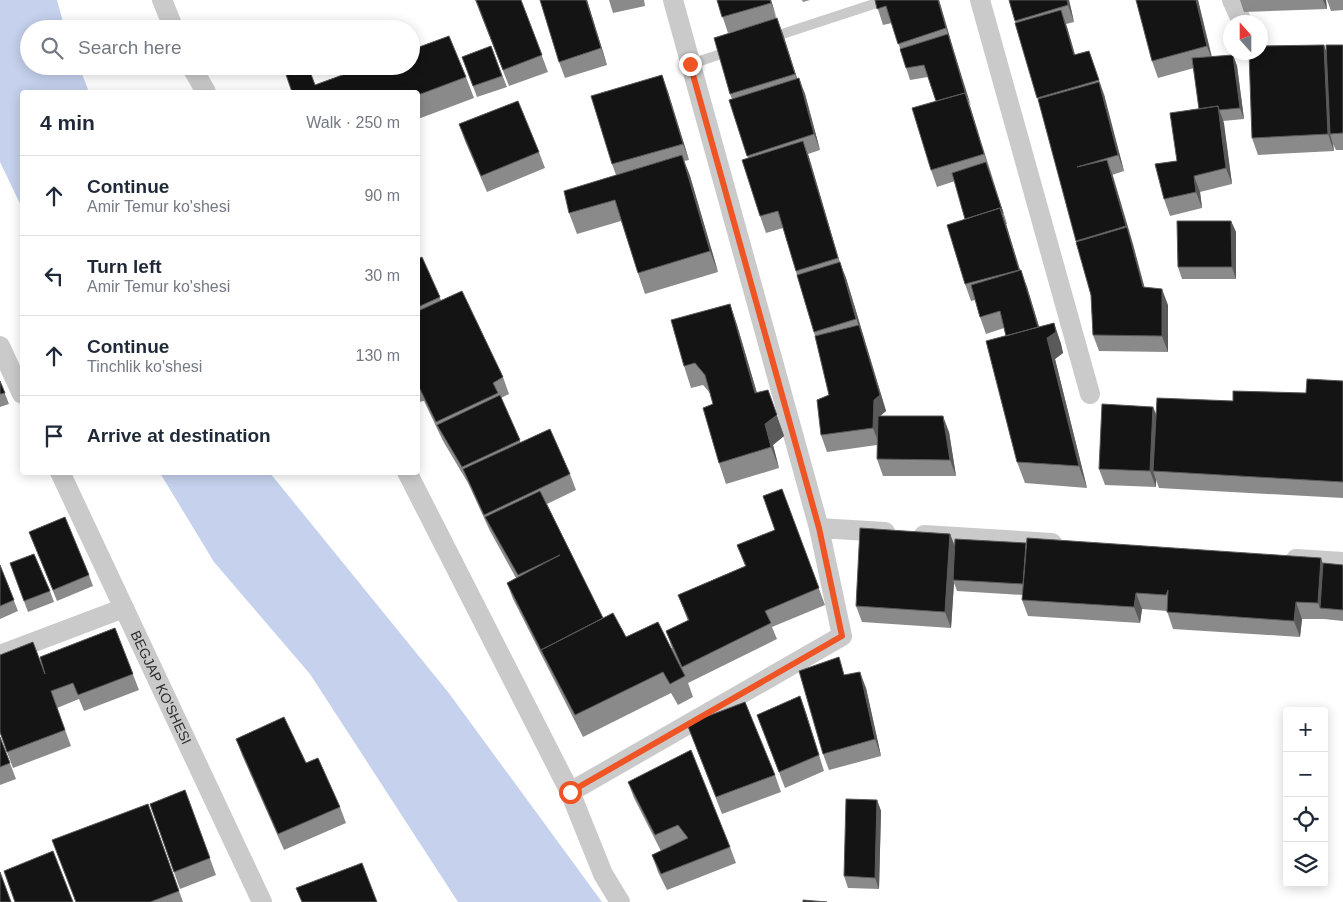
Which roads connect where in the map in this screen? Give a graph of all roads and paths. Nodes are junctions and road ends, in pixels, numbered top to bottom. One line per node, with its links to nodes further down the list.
1 (162, 0): 7 (street)
2 (673, 0): 10 (street)
3 (886, 0): 8 (lane)
4 (980, 0): 15 (street)
5 (1232, 0): 6 (street)
6 (1239, 15)
7 (170, 20)
8 (756, 43)
9 (737, 49): 10 (lane)
10 (690, 64): 18 (street)
11 (196, 75): 12 (street)
12 (205, 90)
13 (0, 346): 14 (street)
14 (20, 390)
15 (1090, 394)
16 (61, 475): 22 (street, BEGJAP KO'SHESI)
17 (409, 475): 24 (street)
18 (819, 528): 19 (street); 24 (street)
19 (1076, 545)
20 (1274, 558): 21 (street)
21 (1343, 562)
22 (124, 608): 23 (street); 25 (street, BEGJAP KO'SHESI)
23 (0, 655)
24 (570, 792): 26 (street)
25 (255, 900)
26 (620, 902)

